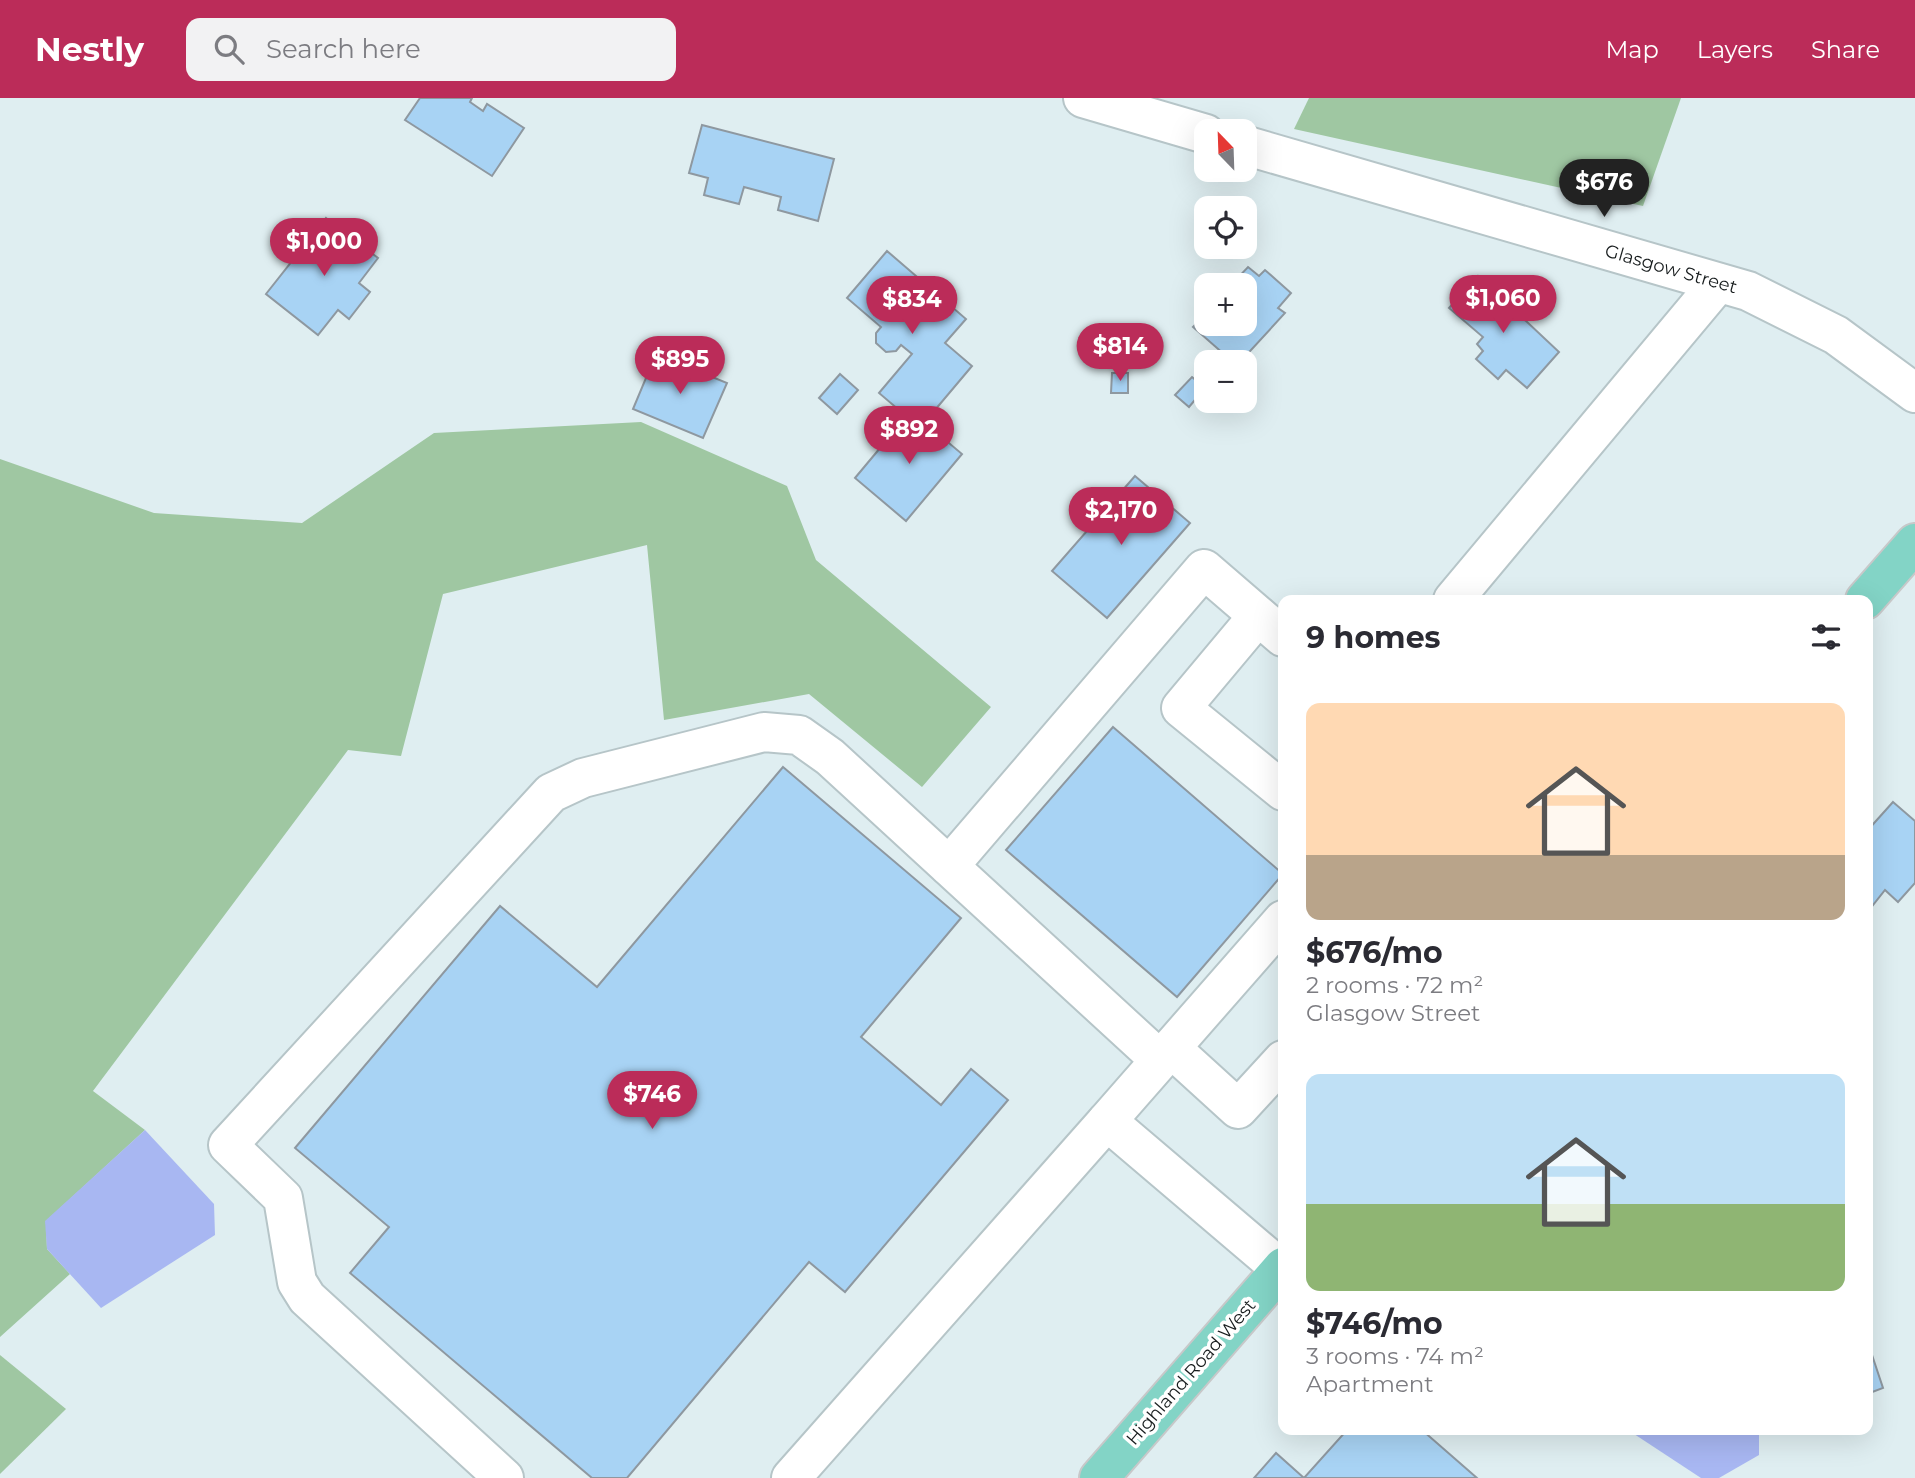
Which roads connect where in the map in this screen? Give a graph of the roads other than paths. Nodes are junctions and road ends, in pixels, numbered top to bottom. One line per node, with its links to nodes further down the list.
1 (1083, 98): 2 (street)
2 (1194, 130)
3 (1257, 149): 4 (street, Glasgow Street)
4 (1718, 283): 5 (street, Glasgow Street); 7 (street)
5 (1915, 393)
6 (1915, 543): 8 (main road)
7 (1457, 595)
8 (1869, 595)
9 (1270, 626): 10 (street); 11 (street)
10 (1278, 787)
11 (949, 866): 13 (street); 18 (street)
12 (1278, 926): 13 (street)
13 (1165, 1054): 14 (street); 15 (street)
14 (1278, 1065)
15 (1107, 1121): 16 (street); 19 (street)
16 (1278, 1265)
17 (1278, 1273): 20 (main road, Highland Road West)
18 (504, 1478)
19 (791, 1478)
20 (1099, 1478)

